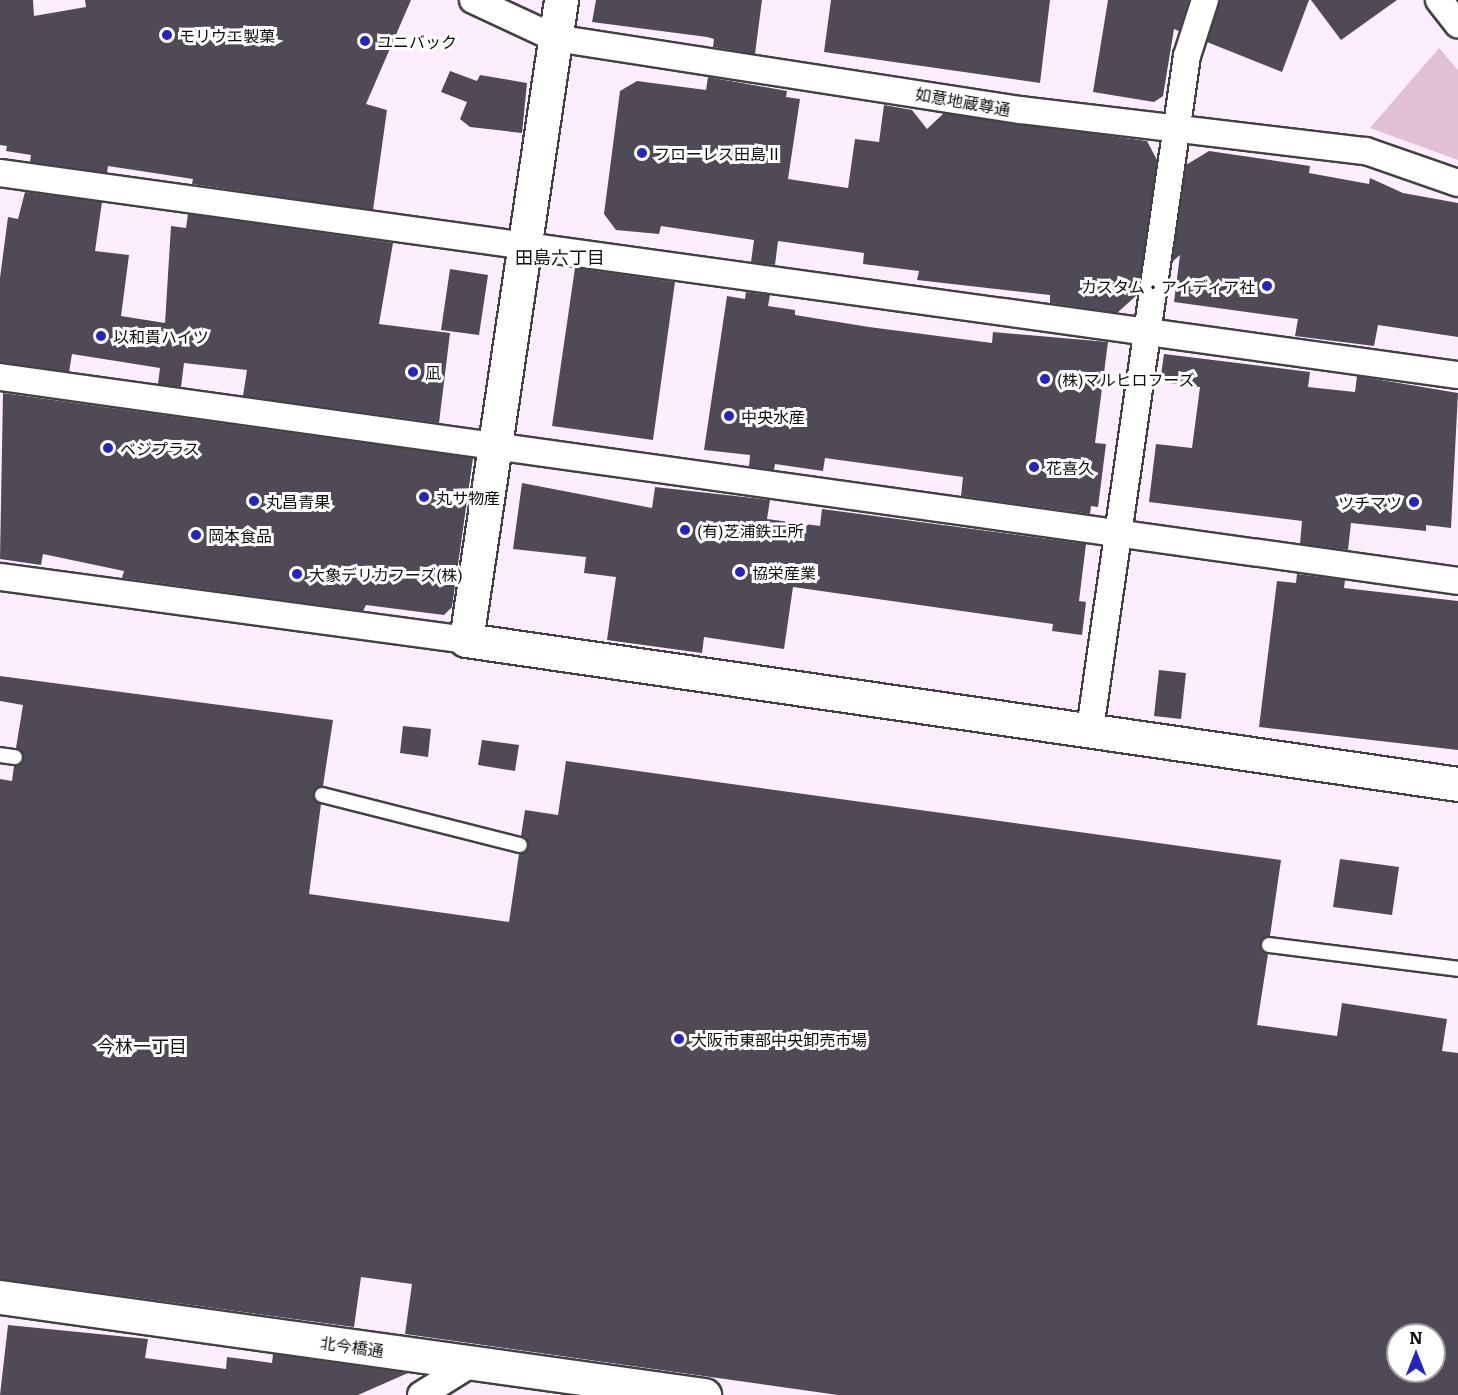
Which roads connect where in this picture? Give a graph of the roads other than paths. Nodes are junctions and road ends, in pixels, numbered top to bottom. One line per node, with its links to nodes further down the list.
1 (473, 0): 6 (street, 如意地蔵尊通)
2 (561, 0): 6 (street)
3 (1205, 0): 7 (street)
4 (1439, 0): 5 (street)
5 (1458, 24)
6 (555, 38): 7 (street, 如意地蔵尊通); 10 (street)
7 (1177, 128): 9 (street, 如意地蔵尊通); 11 (street)
8 (0, 173): 10 (street)
9 (1458, 183)
10 (527, 243): 11 (street); 14 (street)
11 (1146, 332): 12 (street); 15 (street)
12 (1458, 375)
13 (0, 376): 14 (street)
14 (496, 444): 15 (street); 18 (street)
15 (1119, 529): 17 (street); 19 (street)
16 (0, 577): 18 (street)
17 (1458, 581)
18 (466, 640): 19 (street)
19 (1090, 729): 22 (street)
20 (0, 755): 21 (lane)
21 (15, 757)
22 (1458, 784)
23 (322, 795): 24 (lane)
24 (520, 845)
25 (1269, 945): 26 (lane)
26 (1458, 969)
27 (0, 1297): 28 (street, 北今橋通)
28 (472, 1363): 29 (street, 北今橋通); 30 (street)
29 (685, 1394)
30 (421, 1395)

